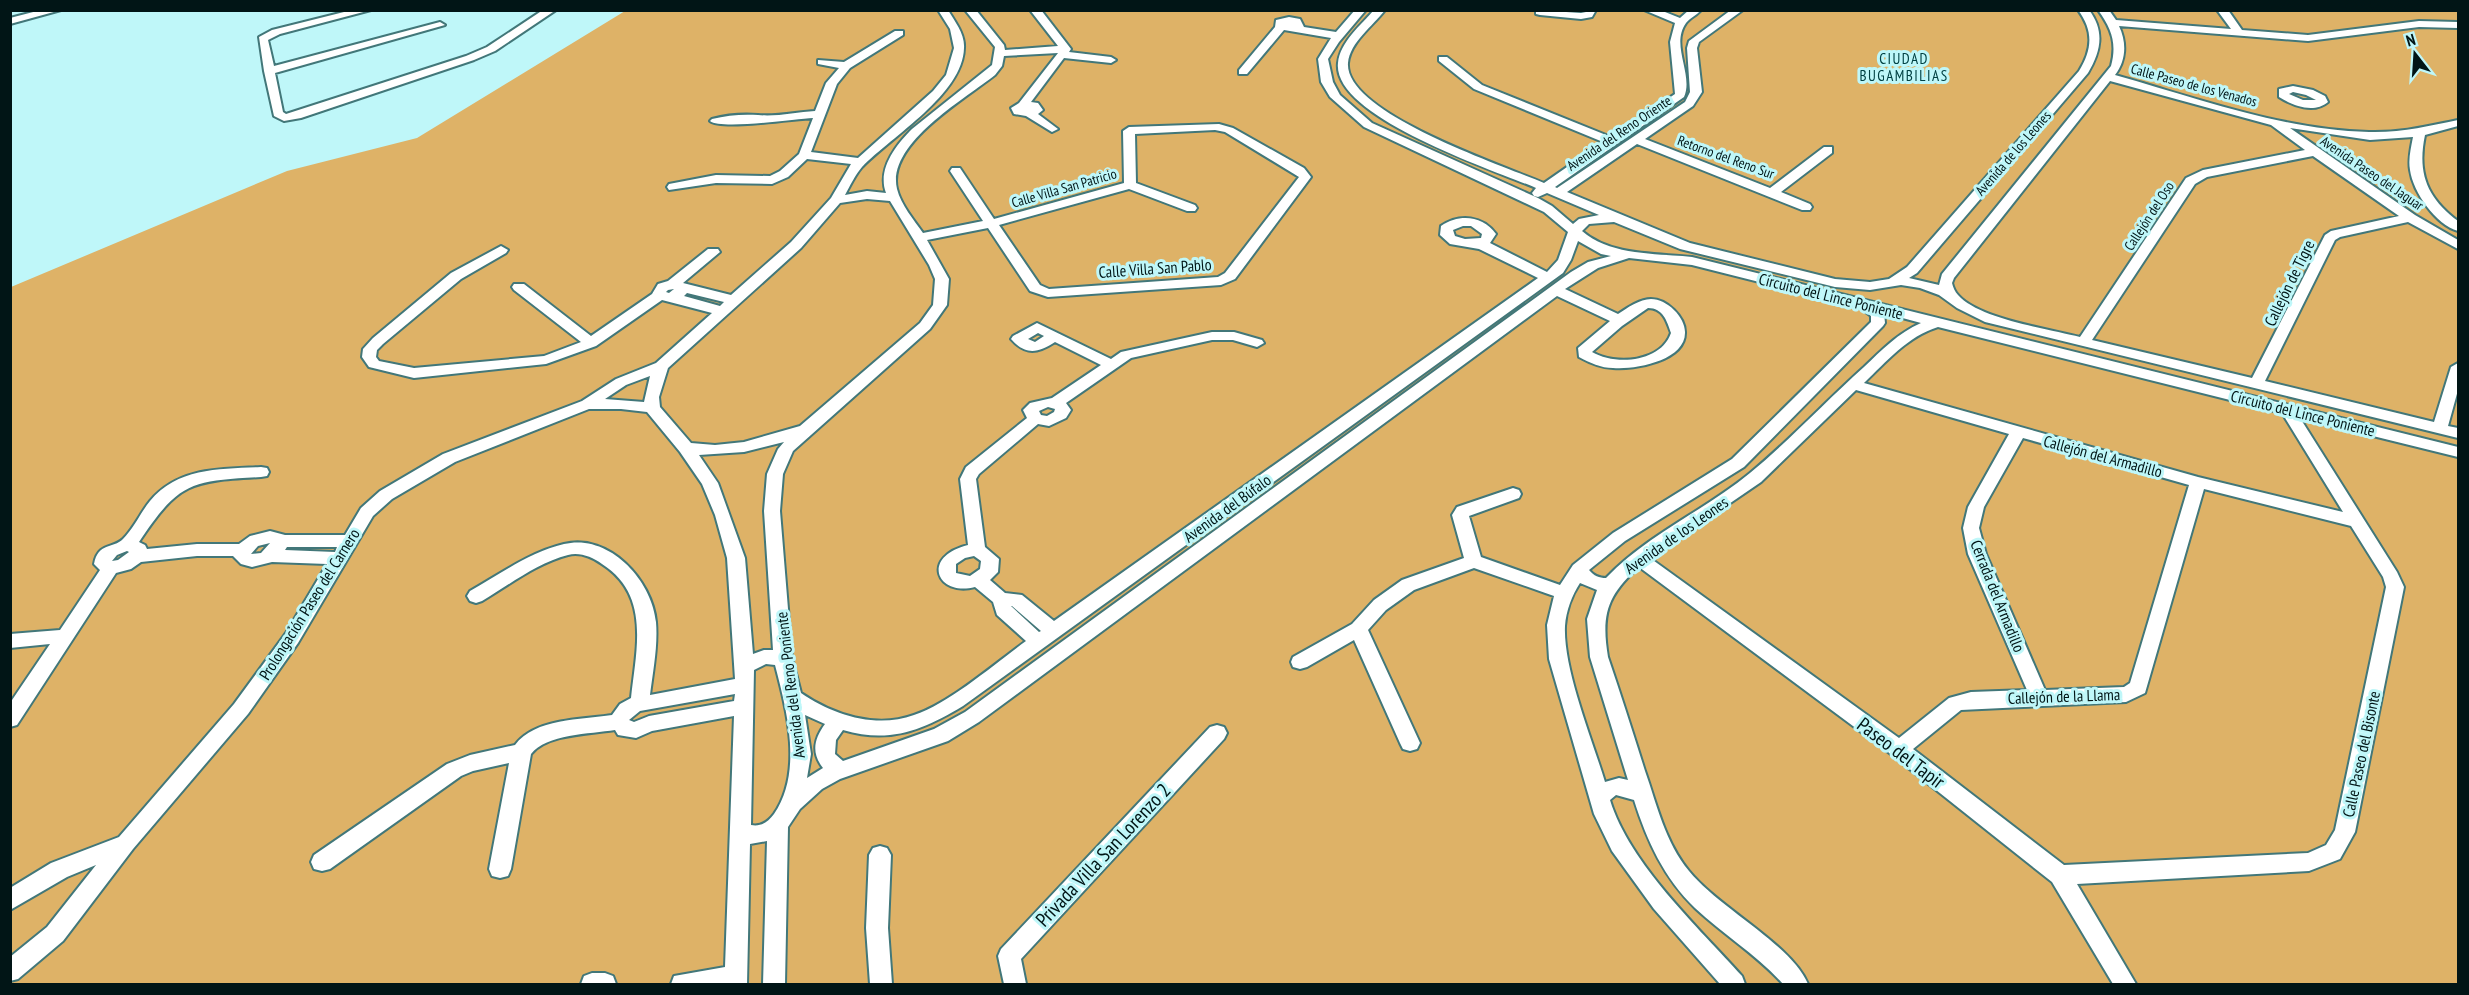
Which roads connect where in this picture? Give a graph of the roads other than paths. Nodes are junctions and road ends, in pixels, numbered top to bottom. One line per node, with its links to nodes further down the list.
1 (56, 10): 18 (street)
2 (366, 10): 33 (street)
3 (551, 10): 33 (street)
4 (942, 10): 35 (street)
5 (970, 10): 28 (street)
6 (1035, 10): 27 (street)
7 (1299, 10): 21 (street)
8 (1361, 10): 26 (street, Circuito del Lince Poniente)
9 (1380, 10): 54 (street, Circuito del Lince Poniente)
10 (1591, 10): 17 (street)
11 (1649, 10): 19 (street)
12 (1696, 10): 19 (street)
13 (1738, 10): 45 (street, Avenida del Reno Oriente)
14 (2083, 10): 74 (street, Avenida de los Leones)
15 (2103, 10): 20 (street, Avenida de los Leones)
16 (2222, 10): 25 (street)
17 (1540, 12)
18 (10, 21)
19 (1681, 22): 46 (street, Avenida del Reno Oriente)
20 (2114, 23): 25 (street); 36 (street, Avenida de los Leones)
21 (1295, 24): 26 (street); 34 (street)
22 (440, 25): 33 (street)
23 (2458, 25): 25 (street)
24 (899, 33): 32 (street)
25 (2239, 33)
26 (1341, 34): 58 (street, Circuito del Lince Poniente)
27 (1064, 50): 28 (street); 30 (street); 43 (street)
28 (1001, 52): 37 (street, Avenida del Reno Poniente)
29 (1443, 59): 46 (street)
30 (1111, 60)
31 (822, 62): 32 (street)
32 (846, 66): 39 (street)
33 (269, 71)
34 (1243, 72)
35 (951, 76): 37 (street); 50 (street)
36 (2108, 77): 41 (street, Calle Paseo de los Venados); 80 (street, Avenida de los Leones)
37 (982, 80): 56 (street, Avenida del Reno Poniente)
38 (2290, 100): 41 (street)
39 (818, 114): 40 (street); 49 (street)
40 (716, 121)
41 (2273, 122): 44 (street, Calle Paseo de los Venados); 48 (street, Avenida Paseo del Jaguar)
42 (2458, 123): 44 (street, Calle Paseo de los Venados)
43 (1052, 129)
44 (2420, 133): 64 (street, Avenida Paseo del Jaguar)
45 (1638, 140): 54 (street, Avenida del Reno Oriente); 55 (street, Retorno del Reno Sur)
46 (1611, 141): 54 (street, Avenida del Reno Oriente)
47 (1828, 150): 55 (street, Retorno del Reno Sur)
48 (2314, 152): 61 (street, Avenida Paseo del Jaguar); 88 (street, Callejón del Oso)
49 (802, 158): 50 (street); 53 (street)
50 (858, 164): 57 (street)
51 (956, 171): 62 (street)
52 (1131, 185): 60 (street); 62 (street, Calle Villa San Patricio); 62 (street, Calle Villa San Pablo)
53 (673, 187)
54 (1550, 191): 58 (street, Avenida del Reno Oriente); 63 (street, Circuito del Lince Poniente)
55 (1772, 193): 59 (street)
56 (894, 198): 57 (street); 66 (street, Avenida del Reno Poniente)
57 (836, 200): 79 (street)
58 (1534, 201): 65 (street, Circuito del Lince Poniente)
59 (1806, 207)
60 (1191, 208)
61 (2410, 218): 68 (street, Avenida Paseo del Jaguar); 93 (street, Callejón de Tigre)
62 (998, 223): 66 (street, Calle Villa San Patricio)
63 (1628, 224): 65 (street); 75 (street, Circuito del Lince Poniente)
64 (2458, 227)
65 (1573, 231): 71 (street, Circuito del Lince Poniente); 72 (street)
66 (921, 242): 97 (street, Avenida del Reno Poniente)
67 (1478, 244): 77 (street)
68 (2458, 245)
69 (501, 250): 86 (street)
70 (713, 252): 78 (street)
71 (1632, 255): 73 (street, Avenida del Búfalo); 81 (street, Circuito del Lince Poniente)
72 (1568, 256): 73 (street); 77 (street, Avenida del Búfalo)
73 (1593, 265): 77 (street, Avenida del Búfalo)
74 (1894, 282): 75 (street, Circuito del Lince Poniente); 80 (street, Circuito del Lince Poniente)
75 (1870, 286): 81 (street)
76 (519, 287): 86 (street)
77 (1551, 287): 84 (street); 99 (street, Avenida del Búfalo); 102 (street, Avenida del Búfalo)
78 (671, 291): 79 (street); 82 (street); 86 (street)
79 (733, 300): 82 (street)
80 (1956, 300): 83 (street, Avenida de los Leones); 88 (street, Circuito del Lince Poniente)
81 (1863, 304): 83 (street, Circuito del Lince Poniente); 118 (street, Avenida de los Leones)
82 (722, 311): 90 (street)
83 (1938, 322): 92 (street, Avenida de los Leones); 96 (street, Circuito del Lince Poniente)
84 (1617, 324): 84 (street)
85 (1054, 336): 89 (street)
86 (591, 343)
87 (1257, 343): 89 (street)
88 (2083, 343): 93 (street, Circuito del Lince Poniente)
89 (1112, 365): 113 (street)
90 (661, 366): 94 (street, Prolongación Paseo del Carnero); 95 (street)
91 (2458, 367): 98 (street)
92 (1852, 384): 100 (street, Callejón del Armadillo); 116 (street, Avenida de los Leones)
93 (2256, 385): 98 (street, Circuito del Lince Poniente)
94 (587, 404): 95 (street); 110 (street, Prolongación Paseo del Carnero)
95 (652, 408): 103 (street)
96 (2287, 410): 104 (street, Circuito del Lince Poniente); 108 (street, Calle Paseo del Bisonte)
97 (807, 428): 103 (street, Avenida del Reno Poniente); 129 (street, Avenida del Reno Poniente)
98 (2439, 430): 101 (street, Circuito del Lince Poniente)
99 (1332, 432): 102 (street); 125 (street, Avenida del Búfalo)
100 (2018, 432): 106 (street, Callejón del Armadillo); 133 (street, Cerrada del Armadillo)
101 (2458, 434)
102 (1348, 441): 143 (street, Avenida del Búfalo)
103 (686, 448): 131 (street)
104 (2458, 452)
105 (261, 472): 111 (street)
106 (2198, 482): 108 (street, Callejón del Armadillo); 133 (street, Callejón de la Llama)
107 (1513, 494): 117 (street)
108 (2356, 521): 153 (street, Calle Paseo del Bisonte)
109 (279, 541): 110 (street); 112 (street); 114 (street)
110 (348, 541): 115 (street, Prolongación Paseo del Carnero)
111 (132, 550): 112 (street); 126 (street)
112 (243, 550): 114 (street)
113 (977, 550): 119 (street); 119 (street)
114 (268, 556): 115 (street)
115 (339, 558): 149 (street, Prolongación Paseo del Carnero)
116 (1638, 558): 120 (street, Avenida de los Leones); 141 (street, Paseo del Tapir)
117 (1473, 561): 121 (street); 124 (street)
118 (1579, 569): 120 (street); 121 (street, Avenida de los Leones)
119 (978, 580): 123 (street)
120 (1611, 584): 144 (street, Avenida de los Leones)
121 (1564, 593): 145 (street, Avenida de los Leones)
122 (476, 596): 134 (street)
123 (1001, 599): 125 (street); 128 (street)
124 (1358, 629): 130 (street); 140 (street)
125 (1055, 632): 128 (street, Avenida del Búfalo)
126 (65, 636): 127 (street); 136 (street)
127 (10, 641)
128 (1039, 643): 137 (street, Avenida del Búfalo)
129 (783, 658): 131 (street); 132 (street, Avenida del Reno Poniente)
130 (1300, 662)
131 (745, 675): 134 (street); 135 (street)
132 (793, 697): 137 (street, Avenida del Búfalo); 146 (street, Avenida del Reno Poniente)
133 (2039, 697): 141 (street, Callejón de la Llama)
134 (640, 703): 138 (street)
135 (744, 707): 138 (street); 148 (street)
136 (10, 719)
137 (840, 721): 143 (street)
138 (620, 722): 142 (street)
139 (1217, 733): 162 (street, Privada Villa San Lorenzo 2)
140 (1410, 743)
141 (1899, 749): 153 (street, Paseo del Tapir)
142 (521, 752): 151 (street); 152 (street)
143 (840, 770): 146 (street, Avenida del Búfalo)
144 (1642, 794): 145 (street); 164 (street, Avenida de los Leones)
145 (1599, 798): 163 (street, Avenida de los Leones)
146 (794, 803): 147 (street, Avenida del Reno Poniente)
147 (778, 825): 148 (street); 160 (street)
148 (741, 830): 156 (street)
149 (126, 843): 154 (street); 155 (street, Prolongación Paseo del Carnero)
150 (880, 855): 161 (street)
151 (322, 862)
152 (500, 868)
153 (2060, 875): 165 (street, Paseo del Tapir)
154 (10, 900)
155 (10, 971)
156 (736, 980): 159 (street)
157 (592, 984): 158 (street)
158 (605, 984)
159 (682, 984)
160 (774, 984)
161 (881, 984)
162 (1015, 984)
163 (1734, 984)
164 (1797, 984)
165 (2125, 984)

